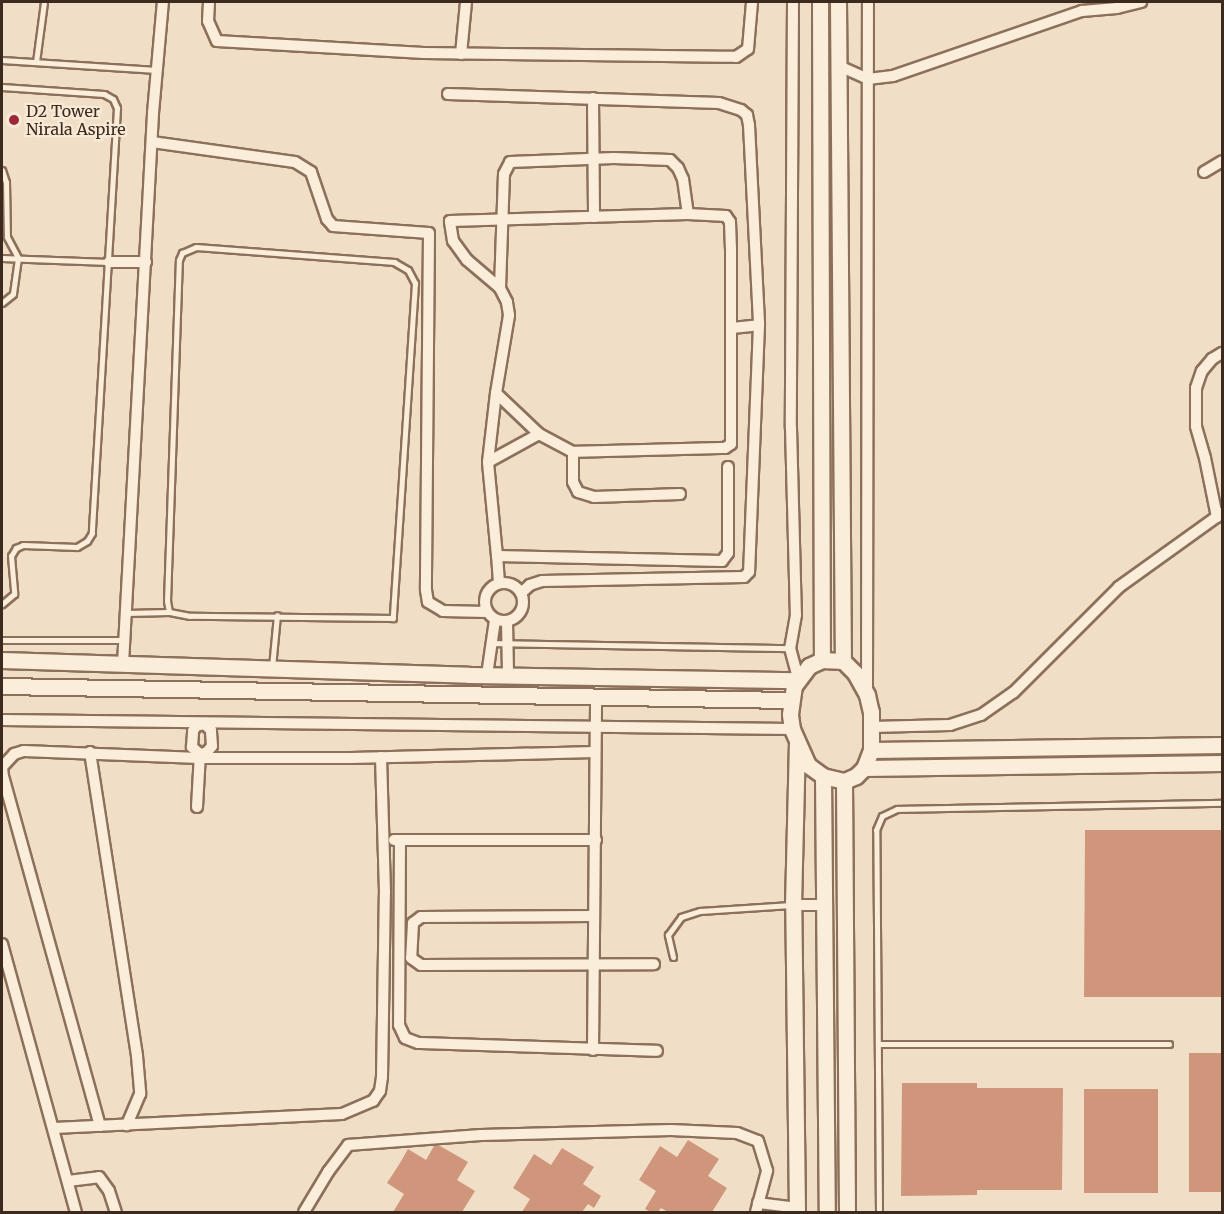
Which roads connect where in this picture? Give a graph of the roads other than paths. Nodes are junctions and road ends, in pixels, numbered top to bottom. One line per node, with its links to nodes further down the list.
1 (44, 2): 13 (lane)
2 (163, 2): 15 (street)
3 (209, 2): 11 (street)
4 (466, 2): 11 (street)
5 (752, 2): 11 (street)
6 (793, 2): 59 (street)
7 (820, 2): 61 (street)
8 (838, 2): 14 (street)
9 (868, 2): 16 (street)
10 (1141, 2): 16 (street)
11 (461, 54)
12 (2, 60): 13 (lane)
13 (36, 62): 15 (lane)
14 (839, 66): 16 (street); 62 (street)
15 (157, 70): 20 (street)
16 (868, 79): 71 (street)
17 (2, 87): 32 (lane)
18 (448, 93): 19 (street)
19 (593, 98): 21 (street); 36 (street)
20 (152, 142): 29 (street); 33 (street)
21 (593, 158): 25 (street); 26 (street); 27 (street)
22 (1222, 161): 24 (street)
23 (2, 170): 31 (lane)
24 (1204, 172)
25 (688, 214): 26 (street); 37 (street)
26 (594, 217): 27 (street)
27 (503, 218): 28 (street); 34 (street)
28 (451, 235): 29 (street); 34 (street)
29 (430, 238): 53 (street)
30 (2, 258): 31 (lane)
31 (18, 258): 32 (lane); 35 (lane)
32 (109, 262): 33 (street); 49 (lane)
33 (146, 262): 51 (street)
34 (500, 288): 39 (street)
35 (2, 303)
36 (759, 326): 37 (street); 48 (street)
37 (732, 328): 41 (street)
38 (1222, 352): 45 (street)
39 (496, 393): 40 (street); 42 (street)
40 (539, 434): 41 (street); 42 (street)
41 (573, 452): 44 (street)
42 (488, 462): 46 (street)
43 (728, 467): 46 (street)
44 (680, 494)
45 (1220, 515): 77 (street)
46 (497, 556): 47 (street)
47 (499, 583): 48 (street); 53 (street)
48 (521, 593): 54 (street)
49 (2, 604)
50 (169, 612): 51 (lane); 52 (lane); 52 (lane)
51 (127, 613): 56 (street)
52 (277, 615): 65 (lane)
53 (491, 616): 54 (street); 57 (street)
54 (507, 621): 58 (street)
55 (2, 640): 56 (lane)
56 (125, 640): 63 (street)
57 (491, 643): 58 (lane); 66 (street)
58 (507, 644): 59 (lane); 67 (street)
59 (790, 648): 68 (street)
60 (2, 660): 63 (street)
61 (822, 660): 62 (street); 68 (street)
62 (843, 660): 71 (street)
63 (123, 664): 64 (street)
64 (251, 668): 65 (street); 70 (street)
65 (272, 669): 66 (street)
66 (487, 675): 67 (street)
67 (508, 675): 68 (street)
68 (798, 679): 73 (street)
69 (2, 686): 70 (street)
70 (248, 690): 72 (street)
71 (867, 695): 77 (street)
72 (596, 697): 73 (street); 76 (street)
73 (791, 700): 78 (street)
74 (2, 720): 75 (street)
75 (204, 722): 76 (street); 84 (street); 84 (street)
76 (596, 726): 78 (street); 83 (street)
77 (872, 727): 81 (street)
78 (792, 729): 79 (street)
79 (797, 744): 88 (street); 95 (street)
80 (1222, 745): 81 (street)
81 (871, 750): 87 (street)
82 (90, 752): 84 (street); 106 (street); 107 (street)
83 (595, 752): 85 (street); 93 (street)
84 (199, 756): 85 (street); 91 (street)
85 (381, 757): 92 (street)
86 (1222, 762): 87 (street)
87 (864, 768): 89 (street)
88 (823, 776): 89 (street); 96 (street)
89 (844, 781): 116 (street)
90 (1222, 803): 102 (lane)
91 (197, 807)
92 (384, 839): 94 (street); 106 (street)
93 (596, 840): 94 (street); 97 (street)
94 (400, 841): 104 (street)
95 (793, 905): 96 (street); 99 (lane); 111 (street)
96 (824, 905): 115 (street)
97 (594, 916): 101 (street); 101 (street)
98 (2, 944): 108 (street)
99 (673, 957)
100 (654, 964): 101 (street)
101 (593, 965): 104 (street)
102 (878, 1044): 103 (lane); 117 (lane)
103 (1169, 1044)
104 (593, 1050): 105 (street)
105 (657, 1051)
106 (127, 1125): 107 (street)
107 (100, 1126): 108 (street)
108 (54, 1128): 109 (street)
109 (68, 1181): 112 (street); 113 (street)
110 (757, 1208): 111 (street); 114 (street)
111 (797, 1210)
112 (76, 1212)
113 (116, 1212)
114 (304, 1212)
115 (827, 1212)
116 (847, 1212)
117 (879, 1212)

